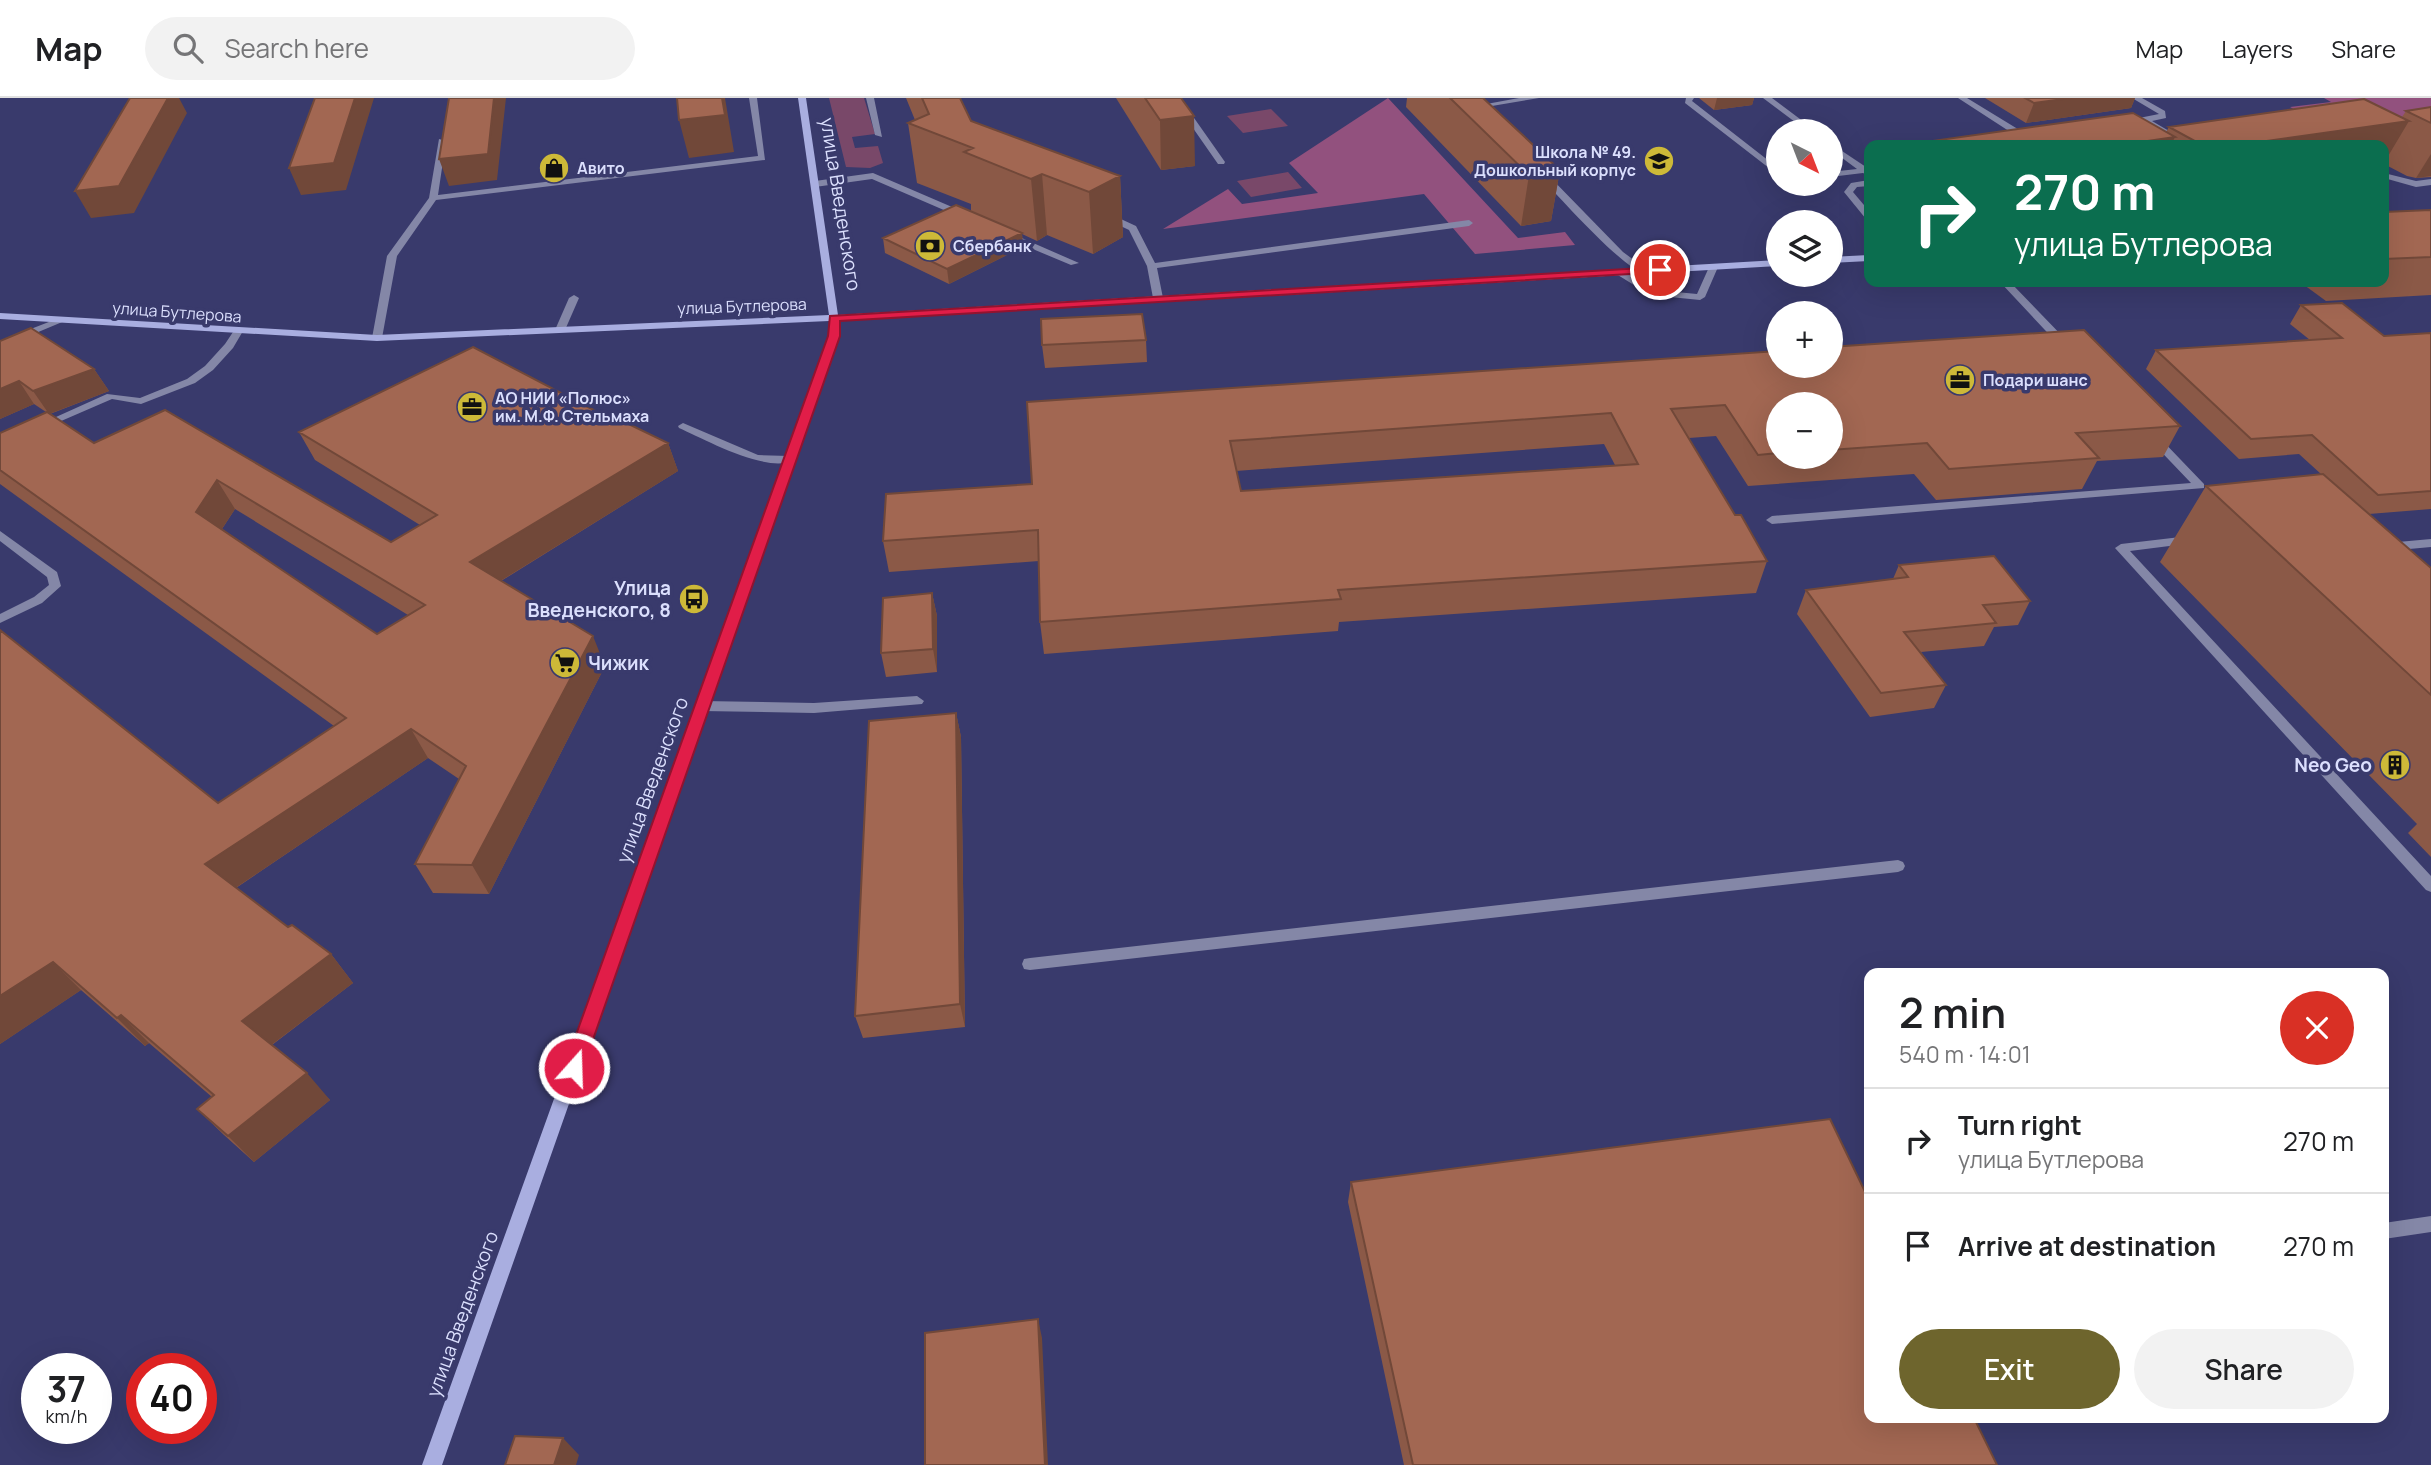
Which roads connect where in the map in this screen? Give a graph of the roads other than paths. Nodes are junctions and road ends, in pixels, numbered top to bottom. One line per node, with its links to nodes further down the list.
1 (753, 98): 29 (lane)
2 (802, 98): 27 (street, улица Введенского)
3 (870, 98): 14 (lane)
4 (1176, 98): 19 (lane)
5 (1535, 98): 10 (lane)
6 (1690, 98): 20 (lane)
7 (1767, 98): 11 (lane)
8 (1962, 98): 16 (lane)
9 (2136, 98): 12 (lane)
10 (1483, 115)
11 (1796, 119)
12 (2145, 120): 13 (lane); 17 (lane)
13 (2117, 124)
14 (879, 135)
15 (443, 136): 29 (lane)
16 (2034, 136)
17 (2180, 140)
18 (1843, 154): 22 (lane)
19 (1221, 162)
20 (1766, 163)
21 (1538, 170): 41 (lane)
22 (1864, 170)
23 (1864, 172): 24 (lane)
24 (1843, 174)
25 (2389, 177): 26 (lane)
26 (2431, 182)
27 (815, 184): 32 (lane); 47 (street, улица Введенского)
28 (1864, 184): 30 (lane)
29 (433, 198): 51 (lane)
30 (1864, 211)
31 (1098, 212): 39 (lane)
32 (977, 221)
33 (1469, 223): 39 (lane)
34 (1001, 232): 37 (lane)
35 (1864, 258): 36 (street)
36 (1843, 259)
37 (1074, 263)
38 (1766, 264): 40 (street, улица Бутлерова)
39 (1152, 266): 45 (lane)
40 (1713, 267): 41 (street, улица Бутлерова); 42 (lane)
41 (1643, 271): 42 (street, улица Бутлерова)
42 (1618, 272): 45 (street, улица Бутлерова)
43 (2010, 287): 53 (lane)
44 (574, 298): 49 (lane)
45 (1158, 298): 47 (street, улица Бутлерова)
46 (0, 316): 48 (street, улица Бутлерова)
47 (834, 318): 49 (street, улица Бутлерова); 59 (street, улица Введенского)
48 (62, 320): 50 (street, улица Бутлерова); 52 (lane)
49 (560, 330): 51 (street, улица Бутлерова)
50 (238, 331): 51 (street, улица Бутлерова); 58 (lane)
51 (377, 338)
52 (0, 345)
53 (2066, 346): 54 (lane); 55 (lane)
54 (2052, 348)
55 (2076, 356)
56 (683, 426): 59 (lane)
57 (2143, 426): 60 (lane)
58 (24, 433)
59 (789, 458): 67 (street, улица Введенского)
60 (1772, 520)
61 (0, 535): 65 (lane)
62 (2202, 539): 69 (lane)
63 (2431, 543): 64 (lane)
64 (2370, 548)
65 (0, 619)
66 (917, 701): 67 (lane)
67 (702, 706): 73 (street, улица Введенского)
68 (1898, 866): 70 (lane)
69 (2431, 886)
70 (1030, 964)
71 (2431, 1224): 72 (lane)
72 (2389, 1230)
73 (432, 1465)

